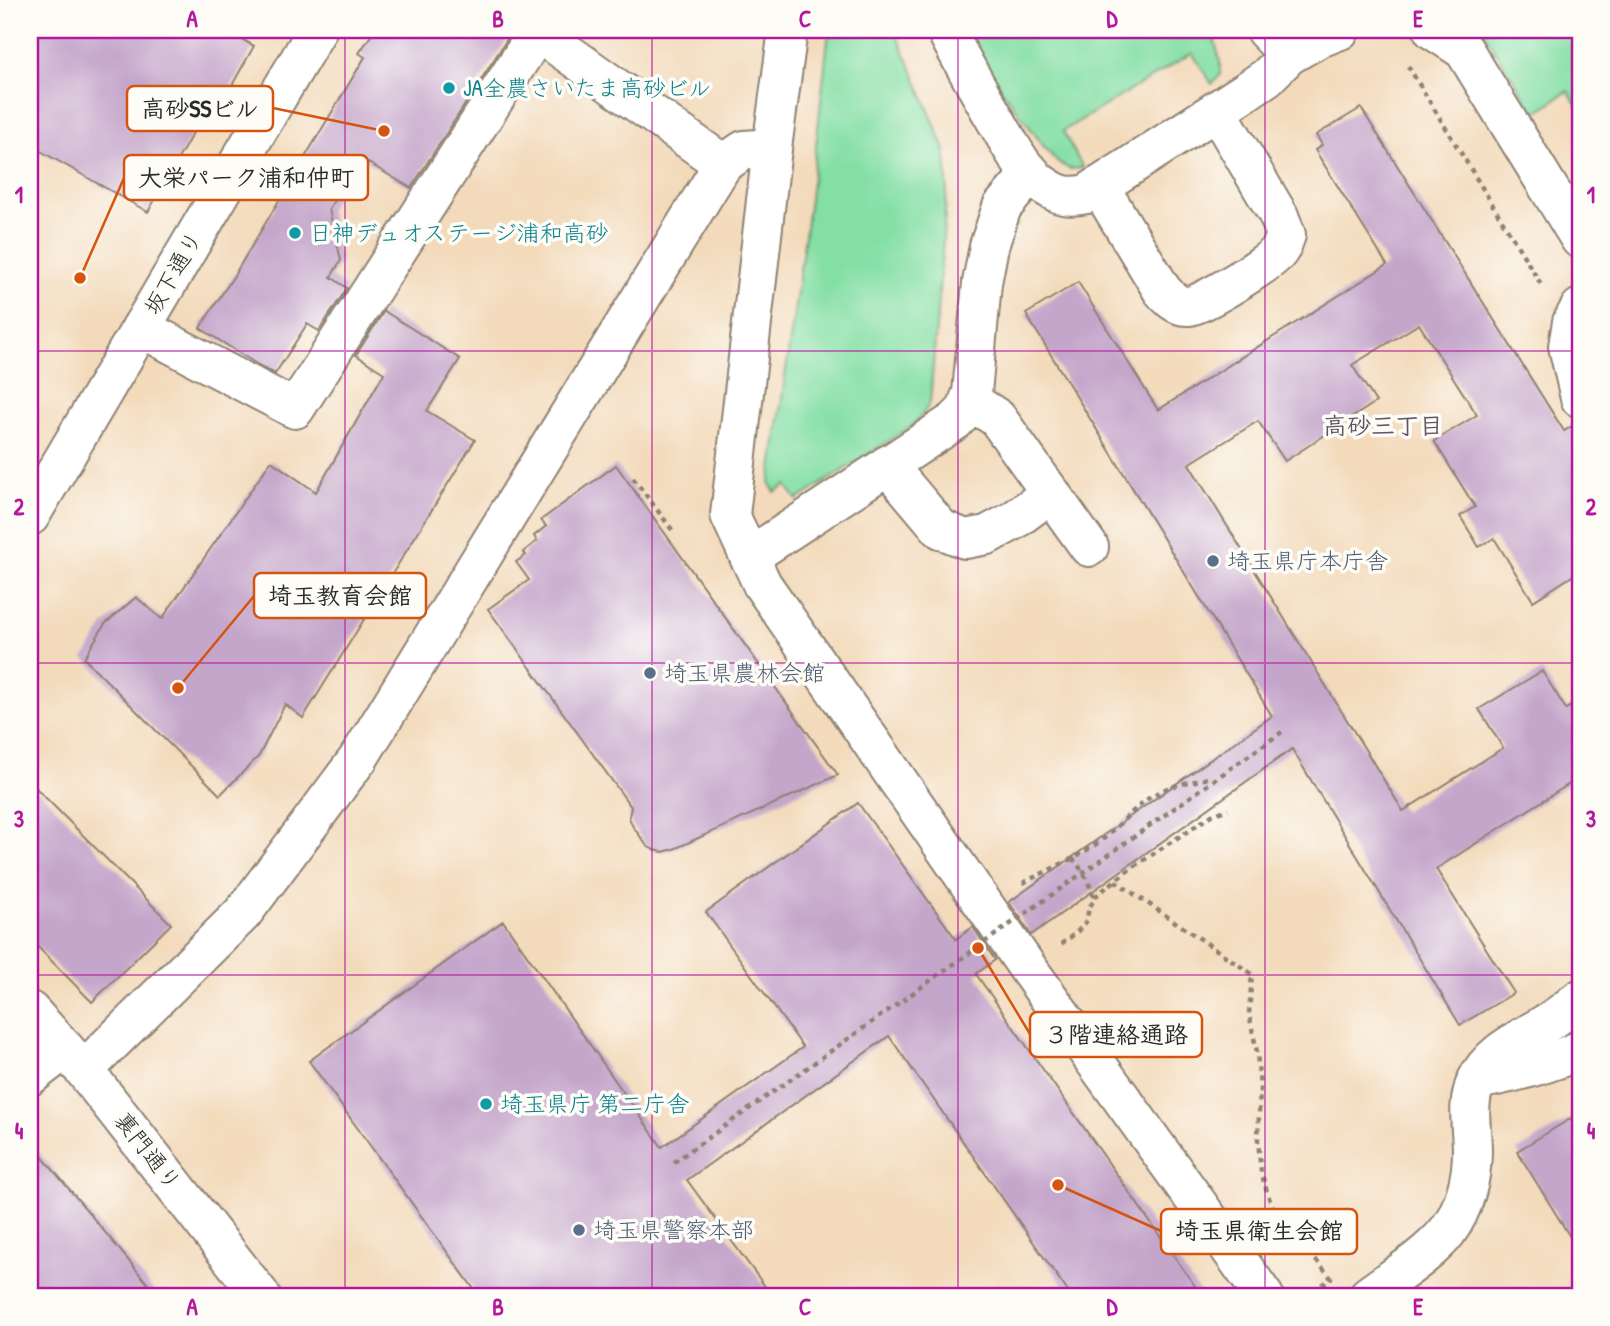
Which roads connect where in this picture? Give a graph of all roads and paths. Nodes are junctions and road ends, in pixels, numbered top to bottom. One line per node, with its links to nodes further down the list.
1 (317, 30): 16 (street, 坂下通り)
2 (537, 30): 11 (street); 16 (street)
3 (788, 30): 10 (street)
4 (946, 30): 12 (street)
5 (1340, 30): 7 (street)
6 (1433, 30): 14 (street)
7 (1277, 42): 9 (street)
8 (1407, 65): 15 (path)
9 (1217, 111): 13 (street); 13 (street)
10 (772, 148): 11 (street); 25 (street)
11 (723, 163): 37 (street)
12 (1031, 173): 13 (street); 18 (street)
13 (1099, 186)
14 (1580, 239)
15 (1576, 315): 17 (street)
16 (141, 328): 22 (street, 坂下通り)
17 (1580, 398)
18 (969, 400): 19 (street); 21 (street)
19 (887, 465): 21 (street); 25 (street)
20 (633, 478): 23 (path)
21 (1051, 493): 24 (street)
22 (30, 516)
23 (673, 531)
24 (1089, 547)
25 (749, 557): 42 (street)
26 (1282, 732): 40 (path, bridge)
27 (1208, 778): 29 (path)
28 (1228, 809): 30 (path)
29 (1072, 858): 31 (path); 32 (path)
30 (1115, 881): 32 (path); 43 (path)
31 (1018, 886)
32 (1095, 899): 33 (path)
33 (1052, 950)
34 (1580, 999): 39 (street)
35 (30, 1011): 37 (street, 裏門通り)
36 (1580, 1050): 39 (street)
37 (74, 1059): 38 (street); 41 (street, 裏門通り)
38 (30, 1076)
39 (1477, 1080): 44 (street)
40 (674, 1162)
41 (261, 1296)
42 (1264, 1296)
43 (1309, 1296)
44 (1368, 1296)

